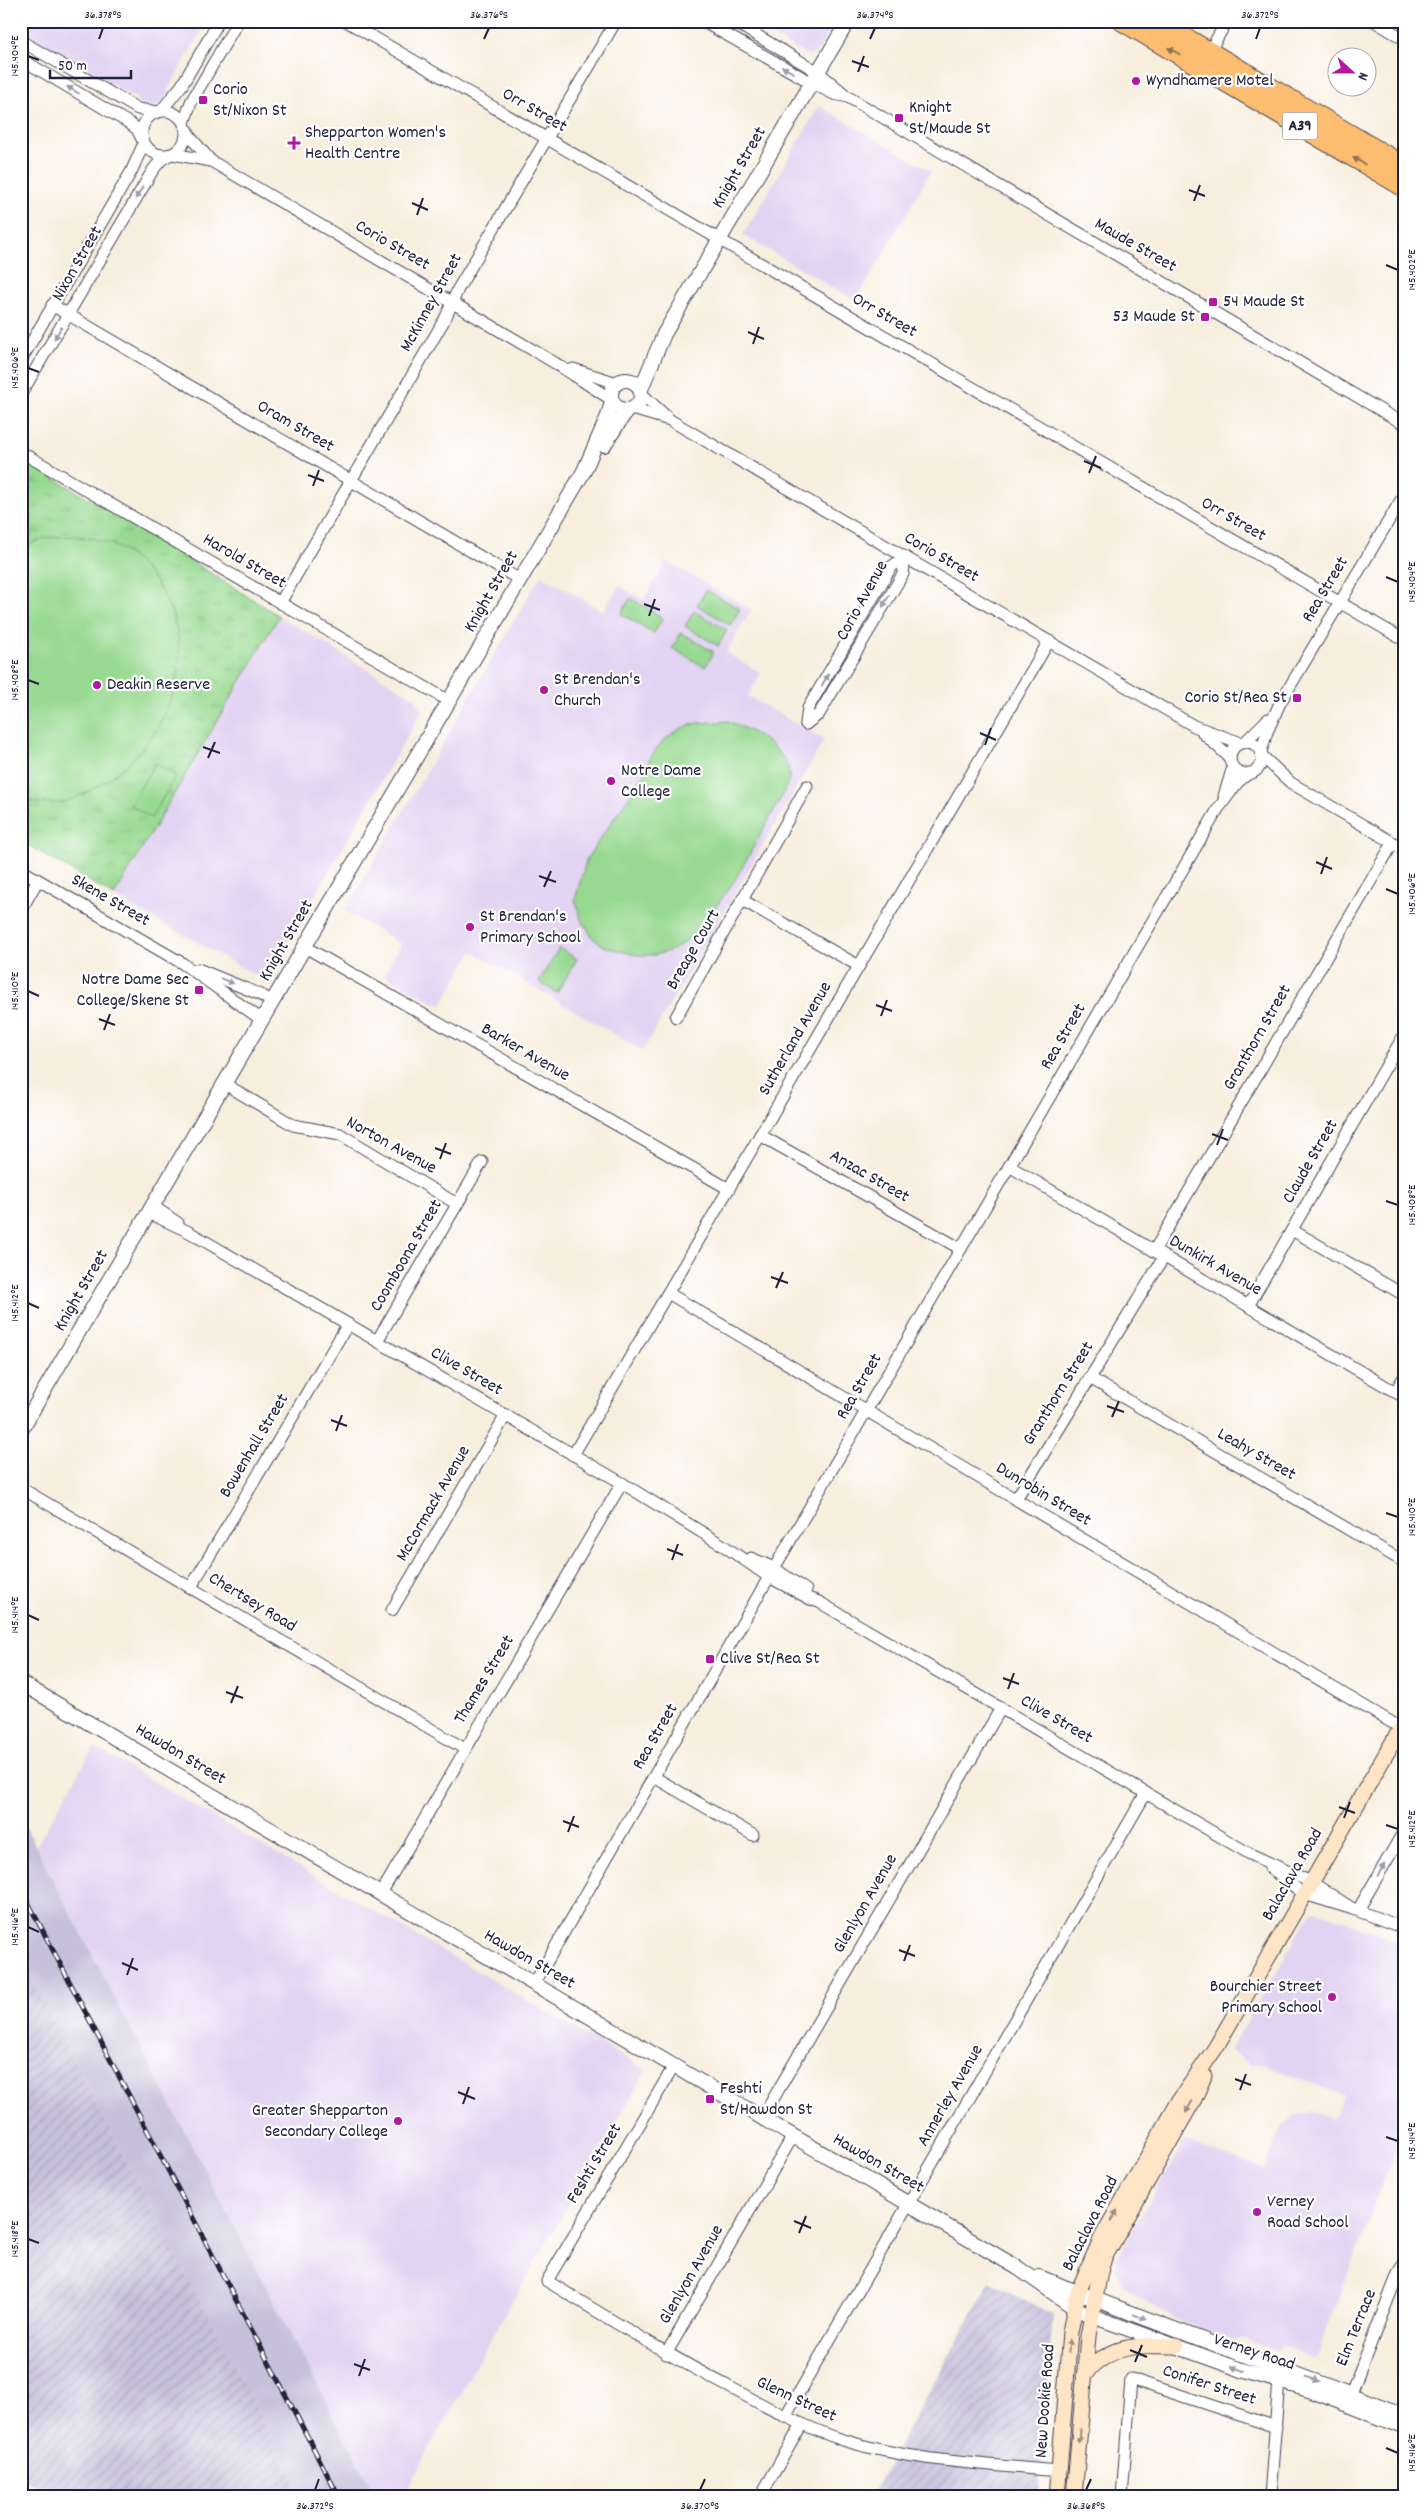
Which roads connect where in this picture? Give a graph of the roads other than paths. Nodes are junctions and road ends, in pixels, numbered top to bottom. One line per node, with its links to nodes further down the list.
1 (219, 21): 17 (street)
2 (238, 21): 18 (street)
3 (346, 21): 19 (street, Orr Street)
4 (616, 21): 19 (street, McKinney Street)
5 (702, 21): 16 (street, Maude Street, one-way to 5)
6 (732, 21): 16 (street, Maude Street)
7 (848, 21): 16 (street, Knight Street)
8 (1122, 21): 14 (highway, A39, one-way to 8)
9 (1157, 21): 14 (highway, A39)
10 (1226, 21): 14 (street)
11 (1374, 21): 12 (street)
12 (1404, 39)
13 (21, 41): 17 (street)
14 (1204, 59): 23 (highway, A39); 24 (highway, A39, one-way to 14)
15 (21, 60): 20 (street, one-way to 15)
16 (815, 78): 25 (street, Knight Street); 38 (street, Maude Street)
17 (160, 111): 18 (street); 20 (street)
18 (185, 126): 21 (street); 22 (street, Corio Street)
19 (547, 139): 25 (street, Orr Street); 26 (street, McKinney Street)
20 (143, 141): 21 (street); 27 (street, Nixon Street)
21 (171, 154): 22 (street, Corio Street); 28 (street, Nixon Street, one-way to 28)
22 (211, 161): 26 (street, Corio Street)
23 (1404, 166)
24 (1403, 184)
25 (720, 240): 29 (street, Knight Street); 46 (street, Orr Street)
26 (452, 302): 31 (street, Corio Street); 41 (street, McKinney Street)
27 (52, 305): 28 (street, Oram Street); 30 (street, Nixon Street)
28 (69, 314): 34 (street, Nixon Street, one-way to 34); 41 (street, Oram Street)
29 (664, 334): 32 (street, Knight Street); 33 (street, Knight Street)
30 (21, 360)
31 (555, 363): 32 (street, Corio Street); 35 (street, Corio Street)
32 (621, 381): 33 (street); 35 (street)
33 (641, 392): 36 (street); 37 (street, Corio Street)
34 (21, 394)
35 (612, 401): 36 (street); 40 (street, Knight Street)
36 (630, 410): 37 (street, Corio Street); 40 (street, Knight Street)
37 (670, 420): 43 (street, Corio Street)
38 (1404, 424)
39 (21, 452): 45 (street, Harold Street)
40 (584, 472): 44 (street, Knight Street)
41 (351, 480): 44 (street, Oram Street); 45 (street, McKinney Street)
42 (1404, 495): 46 (street, Rea Street)
43 (905, 557): 43 (street, Corio Avenue, one-way to 43); 47 (street, Corio Street)
44 (520, 580): 49 (street, Knight Street)
45 (280, 602): 49 (street, Harold Street)
46 (1339, 603): 48 (street, Orr Street); 50 (street, Rea Street)
47 (1049, 640): 51 (street, Corio Street); 67 (street, Sutherland Avenue)
48 (1404, 640)
49 (449, 701): 65 (street, Knight Street)
50 (1280, 704): 52 (street, Rea Street); 53 (street, Rea Street)
51 (1194, 726): 52 (street, Corio Street); 54 (street, Corio Street)
52 (1243, 742): 53 (street); 54 (street)
53 (1261, 754): 55 (street); 56 (street)
54 (1231, 762): 55 (street); 58 (street, Rea Street)
55 (1251, 773): 56 (street); 58 (street, Rea Street)
56 (1291, 783): 59 (street)
57 (808, 786): 63 (street, Breage Court)
58 (1218, 809): 75 (street, Rea Street)
59 (1393, 843): 60 (street); 81 (street, Granthorn Street)
60 (1404, 849)
61 (21, 870): 62 (street, Skene Street)
62 (38, 880): 64 (street); 66 (street, Skene Street)
63 (742, 900): 67 (street, Breage Court); 69 (street, Breage Court)
64 (21, 910)
65 (305, 947): 68 (street, Knight Street); 76 (street, Barker Avenue)
66 (182, 963): 68 (street, Skene Street, one-way to 68); 70 (street, Skene Street)
67 (859, 966): 73 (street, Sutherland Avenue)
68 (273, 1002): 70 (street, Knight Street)
69 (676, 1017)
70 (262, 1020): 72 (street, Knight Street)
71 (1404, 1035): 79 (street, Claude Street)
72 (225, 1084): 77 (street, Norton Avenue); 78 (street, Knight Street)
73 (760, 1135): 76 (street, Sutherland Avenue); 80 (street, Anzac Street)
74 (482, 1162): 77 (street, Coomboona Street)
75 (1009, 1166): 80 (street, Rea Street); 81 (street, Dunkirk Avenue)
76 (729, 1189): 82 (street, Sutherland Avenue)
77 (458, 1204): 86 (street, Coomboona Street)
78 (151, 1210): 85 (street, Clive Street); 92 (street, Knight Street)
79 (1292, 1230): 83 (street); 84 (street, Claude Street)
80 (961, 1249): 90 (street, Rea Street)
81 (1159, 1254): 84 (street, Dunkirk Avenue); 88 (street, Granthorn Street)
82 (668, 1293): 90 (street, Dunrobin Street); 93 (street, Sutherland Avenue)
83 (1404, 1295)
84 (1248, 1306): 89 (street, Dunkirk Avenue)
85 (348, 1324): 86 (street, Clive Street); 99 (street, Bowenhall Street)
86 (377, 1341): 91 (street, Clive Street)
87 (1404, 1377): 89 (street)
88 (1090, 1378): 96 (street, Granthorn Street); 97 (street, Leahy Street)
89 (1399, 1394)
90 (866, 1410): 96 (street, Dunrobin Street); 98 (street, Rea Street)
91 (506, 1415): 93 (street, Clive Street); 100 (street, McCormack Avenue)
92 (21, 1430)
93 (574, 1455): 94 (street, Clive Street)
94 (622, 1483): 98 (street, Clive Street); 104 (street, Thames Street)
95 (21, 1488): 99 (street, Chertsey Road)
96 (1016, 1499): 103 (street, Dunrobin Street)
97 (1404, 1562)
98 (771, 1572): 102 (street, Clive Street); 105 (street, Rea Street)
99 (191, 1587): 104 (street, Chertsey Road)
100 (392, 1610)
101 (21, 1684): 110 (street, Hawdon Street)
102 (1001, 1708): 106 (street, Clive Street); 116 (street, Glenlyon Avenue)
103 (1402, 1725): 109 (main road, Balaclava Road)
104 (465, 1749): 110 (street, Thames Street)
105 (654, 1777): 108 (street); 113 (street, Rea Street)
106 (1146, 1793): 109 (street, Clive Street); 118 (street, Annerley Avenue)
107 (1404, 1831): 111 (street, one-way to 107)
108 (753, 1835)
109 (1307, 1888): 111 (street, Clive Street); 114 (main road, Balaclava Road)
110 (380, 1895): 113 (street, Hawdon Street)
111 (1356, 1909): 112 (street, Clive Street)
112 (1404, 1928)
113 (534, 1984): 115 (street, Hawdon Street)
114 (1216, 2047): 122 (main road, Balaclava Road, one-way to 114); 123 (main road, Balaclava Road, one-way to 123)
115 (674, 2066): 116 (street, Hawdon Street); 121 (street, Feshti Street)
116 (762, 2118): 117 (street, Hawdon Street)
117 (793, 2136): 118 (street, Hawdon Street); 127 (street, Glenlyon Avenue)
118 (908, 2204): 120 (street, Hawdon Street); 132 (street, Annerley Avenue)
119 (1404, 2266): 130 (street, Elm Terrace)
120 (1018, 2268): 122 (street, Hawdon Street); 124 (street, Hawdon Street)
121 (547, 2281): 127 (street, Glenn Street)
122 (1078, 2292): 123 (street, Hawdon Street); 124 (main road, Balaclava Road)
123 (1095, 2298): 125 (main road, Balaclava Road); 130 (street, Verney Road, one-way to 130)
124 (1075, 2308): 125 (street, Hawdon Street); 136 (main road, New Dookie Road, one-way to 124)
125 (1092, 2316): 126 (street, Verney Road); 128 (main road, New Dookie Road)
126 (1176, 2346): 128 (main road); 129 (street, Verney Road, one-way to 126)
127 (666, 2354): 132 (street, Glenn Street)
128 (1084, 2375): 139 (main road, New Dookie Road, one-way to 139)
129 (1279, 2380): 130 (street, Verney Road); 134 (street)
130 (1348, 2400): 131 (street, Verney Road); 135 (street, Verney Road)
131 (1404, 2415)
132 (785, 2417): 133 (street, Glenn Street)
133 (802, 2424): 136 (street, Glenn Street); 137 (street)
134 (1276, 2427): 140 (street, Conifer Street); 141 (street)
135 (1404, 2427)
136 (1059, 2471): 138 (main road, New Dookie Road)
137 (760, 2497)
138 (1057, 2497)
139 (1074, 2497)
140 (1122, 2497)
141 (1270, 2497)

